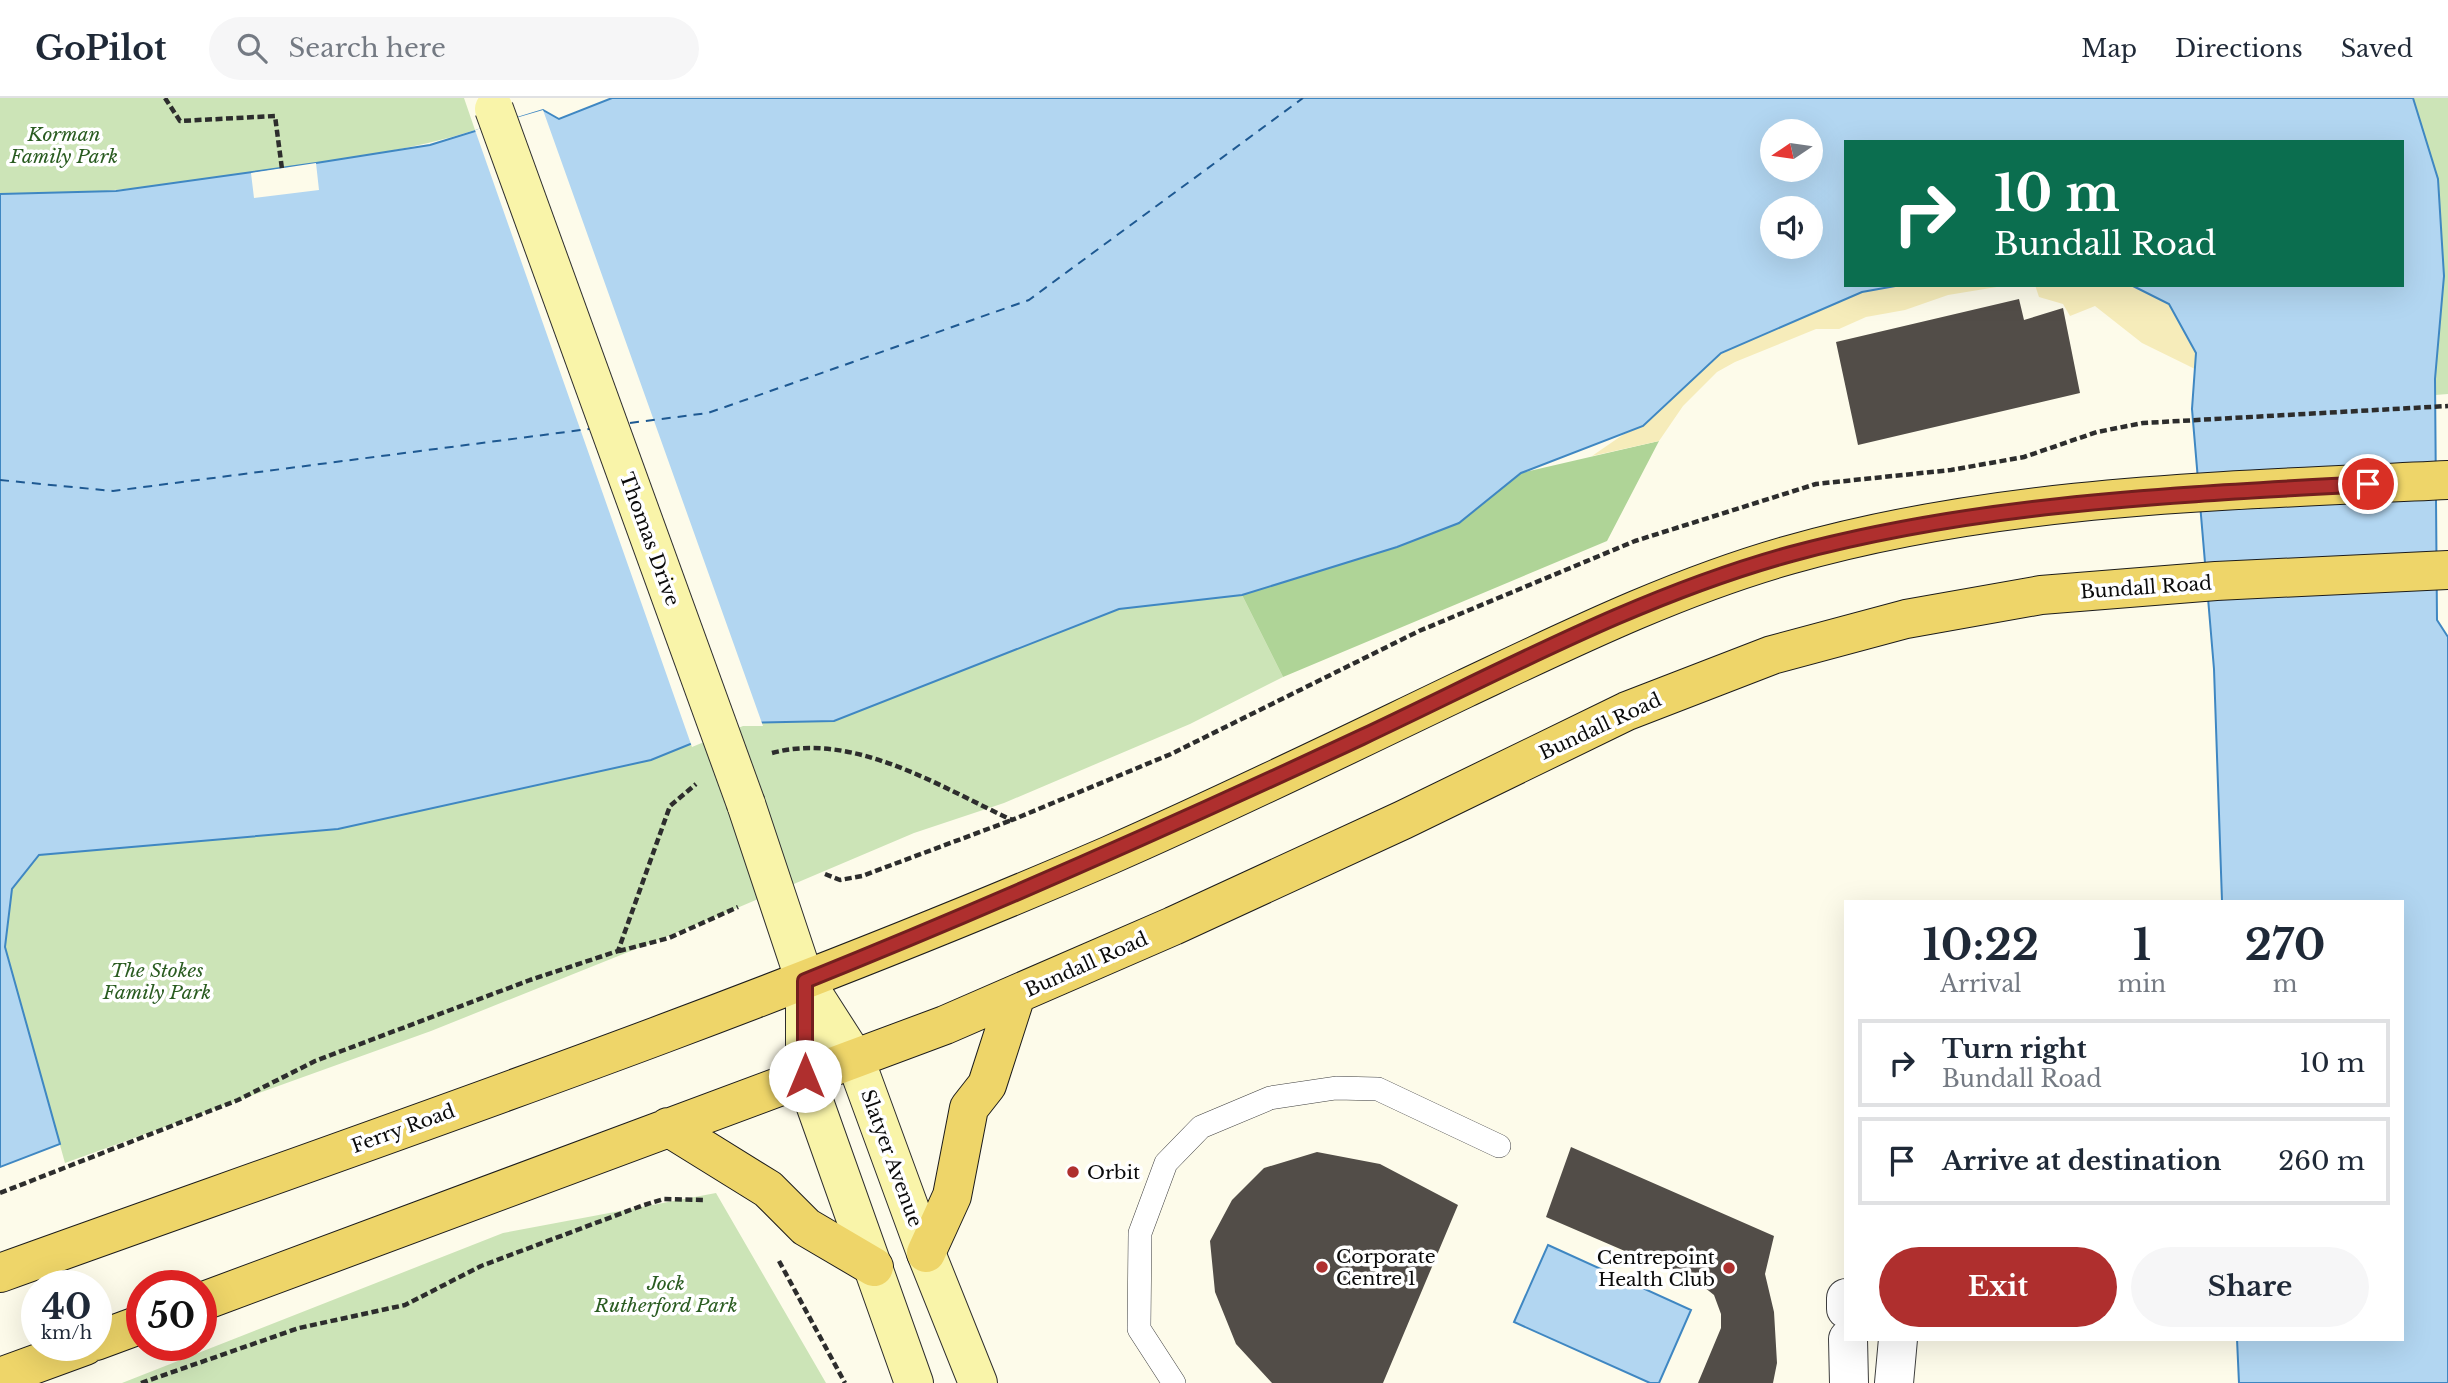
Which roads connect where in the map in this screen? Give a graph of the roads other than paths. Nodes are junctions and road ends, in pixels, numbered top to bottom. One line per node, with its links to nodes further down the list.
1 (493, 103): 4 (main road, Thomas Drive, bridge)
2 (2448, 480): 4 (main road)
3 (2448, 569): 5 (main road, Bundall Road)
4 (805, 981): 6 (main road, Slatyer Avenue); 7 (main road); 12 (main road, Ferry Road)
5 (1016, 995): 6 (main road, Bundall Road); 10 (main road)
6 (855, 1059): 7 (main road, Bundall Road); 10 (main road, Slatyer Avenue)
7 (805, 1076): 8 (main road); 11 (main road)
8 (668, 1127): 11 (main road); 13 (main road)
9 (1499, 1146): 20 (lane)
10 (926, 1253): 19 (main road, Slatyer Avenue)
11 (874, 1267): 18 (main road)
12 (0, 1273)
13 (217, 1296)
14 (1847, 1341): 21 (street)
15 (1898, 1341): 22 (street)
16 (44, 1361): 17 (main road)
17 (0, 1377)
18 (914, 1383)
19 (978, 1383)
20 (1174, 1383)
21 (1849, 1383)
22 (1894, 1383)

